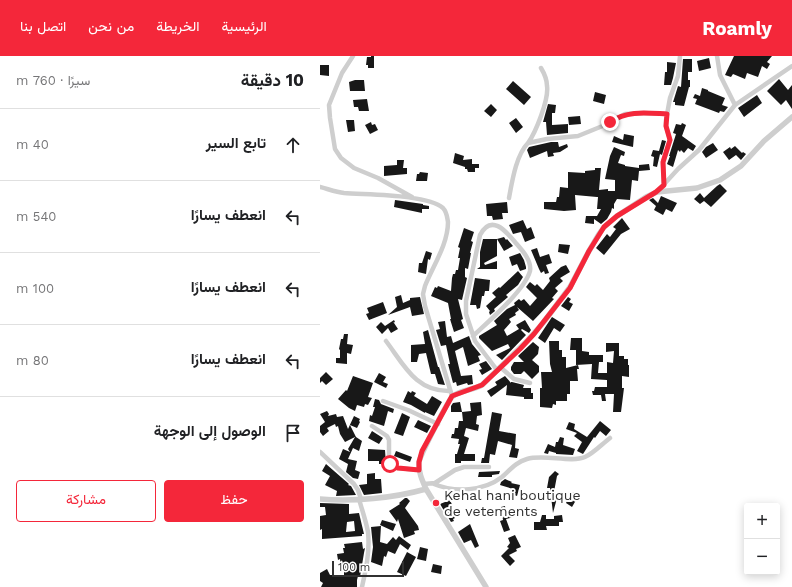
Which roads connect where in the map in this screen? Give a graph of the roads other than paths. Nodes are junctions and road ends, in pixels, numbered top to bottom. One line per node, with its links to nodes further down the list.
1 (353, 56): 13 (street)
2 (680, 56): 7 (street)
3 (717, 56): 6 (street)
4 (792, 66): 6 (street)
5 (541, 68): 9 (street)
6 (735, 105): 10 (street)
7 (667, 114): 9 (street); 10 (street)
8 (792, 117): 12 (street)
9 (528, 143): 14 (street)
10 (664, 185): 12 (street)
11 (320, 187): 13 (street)
12 (656, 192): 17 (street)
13 (414, 198): 19 (street)
14 (509, 198)
15 (473, 336): 15 (street); 17 (street)
16 (386, 341): 19 (street)
17 (498, 369): 18 (street); 19 (street)
18 (530, 383)
19 (451, 394): 21 (street)
20 (383, 401): 21 (street)
21 (438, 424): 26 (street)
22 (372, 426): 26 (street)
23 (610, 438): 27 (street)
24 (320, 452): 30 (street)
25 (490, 467): 27 (street)
26 (419, 470): 28 (street)
27 (434, 484): 28 (street)
28 (425, 486): 30 (street); 32 (street)
29 (320, 499): 30 (street)
30 (360, 499): 31 (street)
31 (362, 587)
32 (486, 587)

